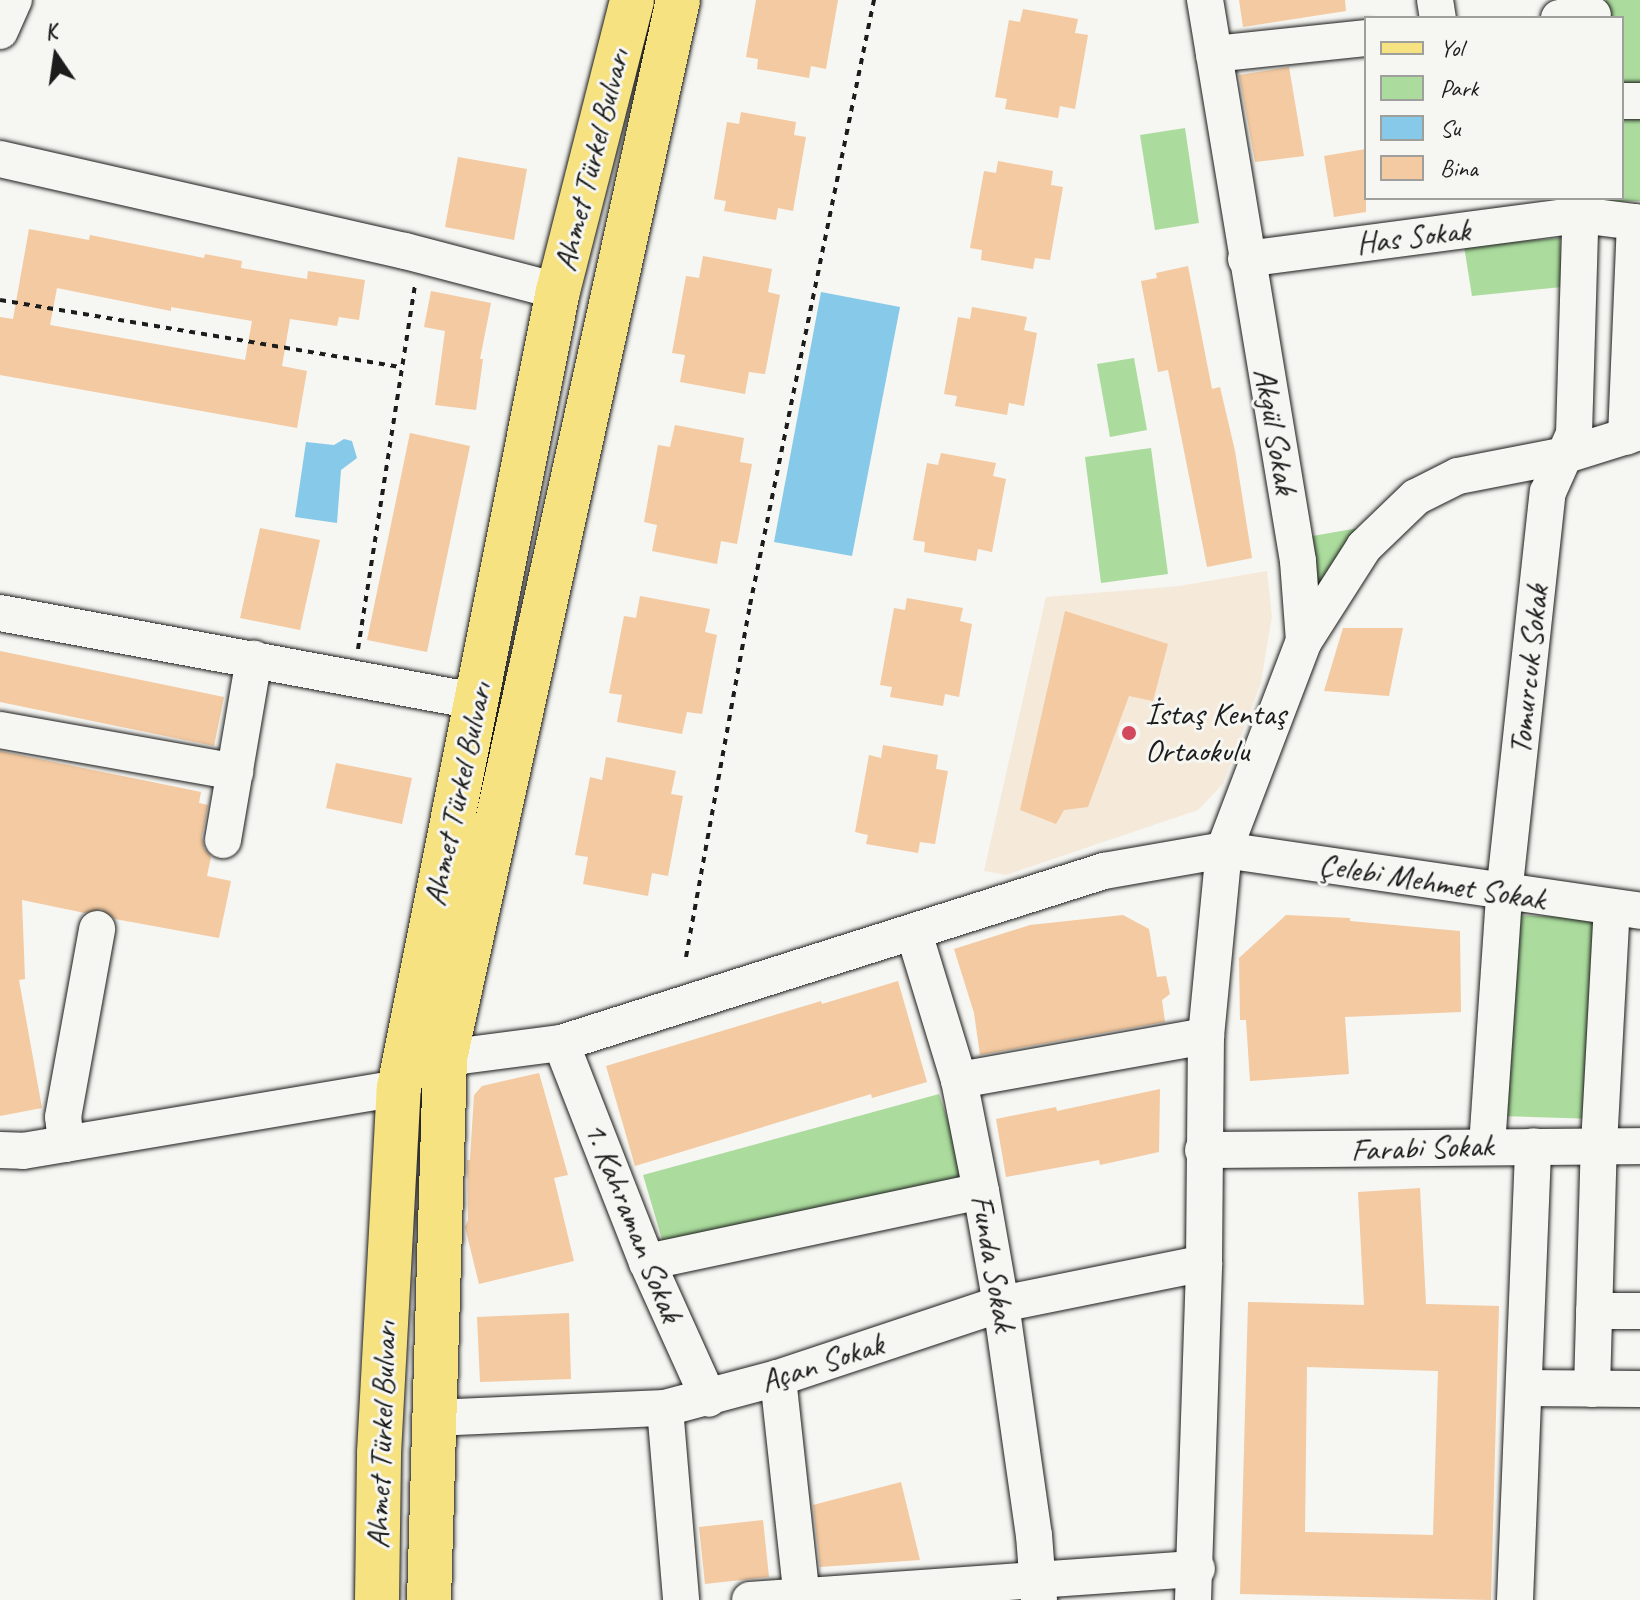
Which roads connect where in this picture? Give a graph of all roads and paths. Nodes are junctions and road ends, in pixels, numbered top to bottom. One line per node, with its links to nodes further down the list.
1 (14, 0): 6 (street)
2 (632, 0): 13 (main road, Ahmet Türkel Bulvarı)
3 (678, 0): 34 (main road, Ahmet Türkel Bulvarı)
4 (874, 0): 31 (path)
5 (1205, 0): 8 (street, Akgül Sokak)
6 (0, 31)
7 (1364, 38): 8 (street)
8 (1214, 54): 11 (street, Akgül Sokak)
9 (0, 159): 13 (street)
10 (1580, 206): 11 (street, Has Sokak); 16 (street, Has Sokak); 17 (street, Tomurcuk Sokak)
11 (1246, 259): 19 (street, Akgül Sokak)
12 (415, 280): 15 (path)
13 (558, 291): 22 (main road, Ahmet Türkel Bulvarı)
14 (0, 300): 15 (path)
15 (401, 367): 20 (path)
16 (1633, 434): 17 (street)
17 (1566, 455): 19 (street); 27 (street, Tomurcuk Sokak)
18 (0, 613): 21 (street)
19 (1304, 641): 26 (street, Akgül Sokak)
20 (358, 650)
21 (254, 659): 22 (street); 24 (street)
22 (478, 702): 36 (main road, Ahmet Türkel Bulvarı)
23 (0, 730): 24 (street)
24 (235, 772): 25 (street)
25 (223, 840)
26 (1224, 850): 27 (street, Çelebi Mehmet Sokak); 30 (street, Çelebi Mehmet Sokak); 32 (street, Akgül Sokak)
27 (1504, 894): 28 (street, Çelebi Mehmet Sokak); 39 (street, Tomurcuk Sokak)
28 (1626, 910): 38 (street)
29 (97, 929): 37 (street)
30 (914, 933): 33 (street, Çelebi Mehmet Sokak); 35 (street, Funda Sokak)
31 (686, 957)
32 (1206, 1036): 35 (street); 43 (street, Akgül Sokak)
33 (561, 1043): 34 (street, Çelebi Mehmet Sokak); 45 (street, 1. Kahraman Sokak)
34 (445, 1058): 56 (main road, Ahmet Türkel Bulvarı)
35 (959, 1080): 44 (street, Funda Sokak)
36 (399, 1088): 37 (street); 60 (main road, Ahmet Türkel Bulvarı)
37 (66, 1144): 42 (street)
38 (1599, 1145): 40 (street, Farabi Sokak); 41 (street, Farabi Sokak); 48 (street)
39 (1487, 1146): 40 (street, Farabi Sokak); 43 (street, Farabi Sokak)
40 (1533, 1146): 51 (street)
41 (1640, 1146)
42 (0, 1150)
43 (1203, 1150): 46 (street, Akgül Sokak)
44 (981, 1191): 45 (street); 47 (street, Funda Sokak)
45 (647, 1262): 54 (street, 1. Kahraman Sokak)
46 (1204, 1263): 47 (street, Açan Sokak); 57 (street, Akgül Sokak)
47 (1001, 1304): 50 (street, Açan Sokak); 58 (street, Funda Sokak)
48 (1594, 1311): 49 (street); 52 (street)
49 (1640, 1311)
50 (778, 1378): 54 (street, Açan Sokak); 59 (street)
51 (1524, 1388): 52 (street); 64 (street)
52 (1592, 1389): 53 (street)
53 (1640, 1389)
54 (709, 1399): 55 (street, Açan Sokak)
55 (665, 1408): 56 (street, Açan Sokak); 62 (street)
56 (433, 1418): 61 (main road, Ahmet Türkel Bulvarı)
57 (1195, 1584): 58 (street)
58 (1038, 1590): 59 (street)
59 (802, 1597): 63 (street)
60 (377, 1600)
61 (429, 1600)
62 (681, 1600)
63 (750, 1600)
64 (1515, 1600)

